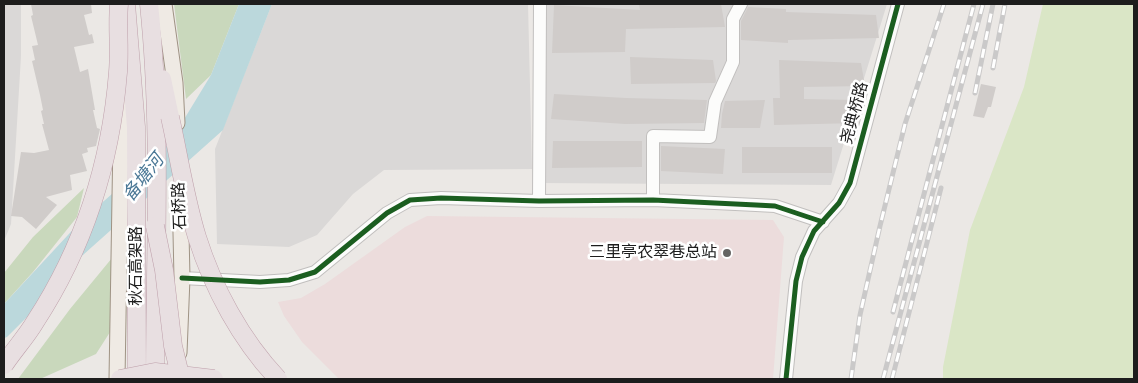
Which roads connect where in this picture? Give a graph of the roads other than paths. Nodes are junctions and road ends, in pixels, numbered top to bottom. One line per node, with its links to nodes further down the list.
1 (110, 4): 16 (main road)
2 (119, 4): 15 (highway, bridge)
3 (126, 4): 17 (highway, 秋石高架路)
4 (149, 4): 9 (highway, 秋石高架路)
5 (164, 4): 14 (main road, 石桥路, bridge)
6 (540, 4): 11 (street)
7 (741, 4): 10 (street)
8 (898, 4): 12 (street, 尧典桥路)
9 (152, 36): 13 (highway, 秋石高架路); 21 (highway, bridge)
10 (653, 200): 11 (street); 12 (street)
11 (539, 201): 14 (street)
12 (823, 222): 22 (street, 尧典桥路)
13 (156, 226): 18 (highway, 秋石高架路, bridge); 19 (highway, bridge)
14 (182, 278): 19 (main road, 石桥路)
15 (4, 365)
16 (119, 379): 20 (highway, bridge)
17 (137, 379)
18 (155, 379)
19 (180, 379)
20 (214, 379)
21 (278, 379)
22 (786, 379)

